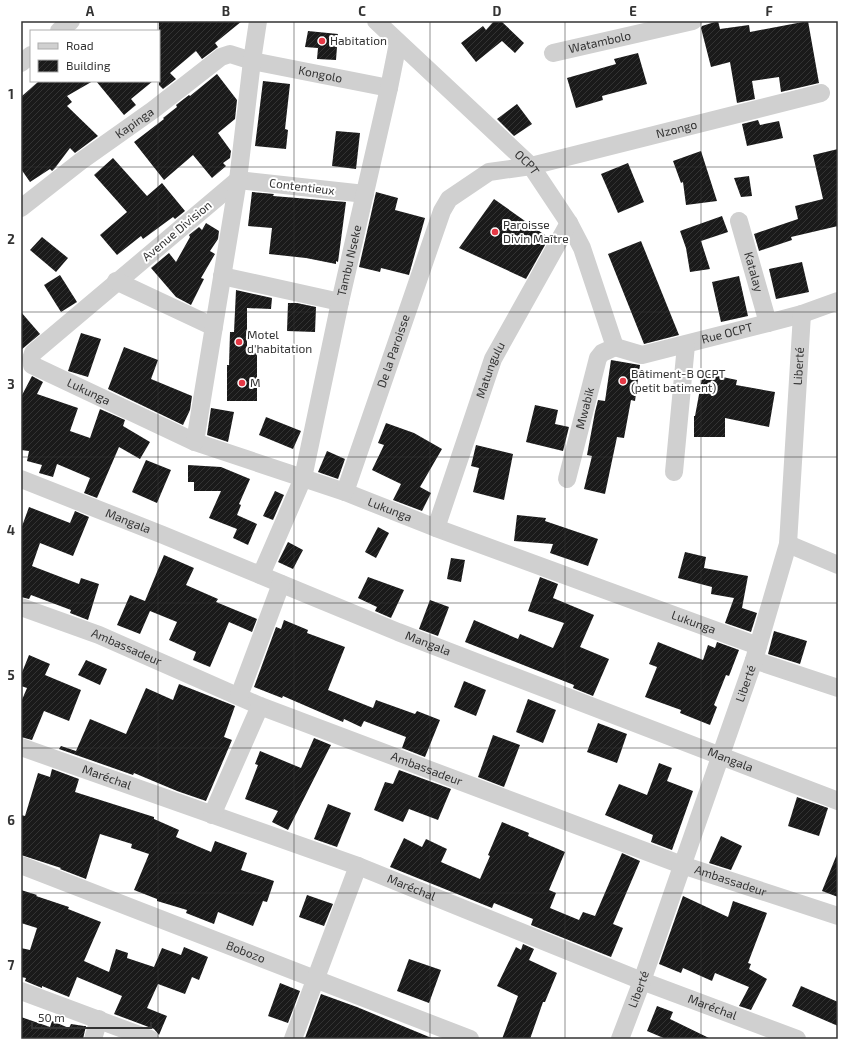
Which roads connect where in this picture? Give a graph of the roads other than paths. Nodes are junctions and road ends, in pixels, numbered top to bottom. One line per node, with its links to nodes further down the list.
1 (72, 21): 5 (street)
2 (258, 21): 9 (street)
3 (376, 21): 6 (street, OCPT)
4 (693, 21): 7 (street, Watambolo)
5 (61, 30)
6 (398, 43): 11 (street, Tambu Nseke); 13 (street, OCPT)
7 (554, 53)
8 (30, 56): 10 (street)
9 (252, 61): 11 (street, Kongolo); 14 (street); 16 (street, Kapinga)
10 (21, 63)
11 (389, 88): 15 (street, Tambu Nseke)
12 (821, 93): 13 (street, Nzongo)
13 (531, 166): 17 (street, Nzongo); 19 (street, OCPT)
14 (238, 180): 15 (street, Contentieux); 20 (street); 21 (street, Avenue Division)
15 (365, 194): 23 (street, Tambu Nseke)
16 (21, 208)
17 (442, 210): 35 (street, De la Paroisse)
18 (739, 220): 25 (street, Katalay)
19 (569, 223): 28 (street, OCPT); 36 (street, Matungulu)
20 (222, 276): 23 (street); 26 (street)
21 (116, 282): 26 (street); 29 (street, Avenue Division)
22 (838, 301): 24 (street, Rue OCPT)
23 (340, 302): 32 (street, Tambu Nseke)
24 (802, 314): 25 (street, Rue OCPT); 37 (street, Liberté)
25 (768, 323): 27 (street, Rue OCPT)
26 (214, 327): 30 (street)
27 (686, 344): 28 (street, Rue OCPT); 31 (street)
28 (615, 347): 33 (street, Mwabik)
29 (31, 359): 30 (street, Lukunga)
30 (195, 442): 32 (street, Lukunga)
31 (674, 472)
32 (303, 478): 35 (street, Lukunga); 39 (street, Tambu Nseke)
33 (567, 479)
34 (21, 481): 39 (street, Mangala)
35 (345, 492): 36 (street, Lukunga)
36 (436, 528): 42 (street, Lukunga)
37 (788, 544): 38 (street); 42 (street, Liberté)
38 (838, 565)
39 (261, 575): 40 (street, Mangala)
40 (281, 584): 44 (street); 47 (street, Mangala)
41 (21, 607): 44 (street, Ambassadeur)
42 (756, 653): 43 (street, Lukunga); 47 (street, Liberté)
43 (838, 688)
44 (239, 696): 45 (street, Ambassadeur)
45 (260, 706): 49 (street); 51 (street, Ambassadeur)
46 (21, 747): 49 (street, Maréchal)
47 (720, 757): 48 (street, Mangala); 51 (street, Liberté)
48 (838, 802)
49 (212, 815): 52 (street, Maréchal)
50 (21, 865): 54 (street, Bobozo)
51 (682, 865): 53 (street, Ambassadeur); 55 (street, Liberté)
52 (358, 866): 54 (street); 55 (street, Maréchal)
53 (838, 916)
54 (315, 979): 60 (street); 61 (street, Bobozo)
55 (642, 981): 62 (street, Liberté); 63 (street, Maréchal)
56 (21, 991): 57 (street)
57 (99, 1019): 58 (street); 59 (street)
58 (92, 1039)
59 (150, 1039)
60 (293, 1039)
61 (470, 1039)
62 (620, 1039)
63 (798, 1039)

